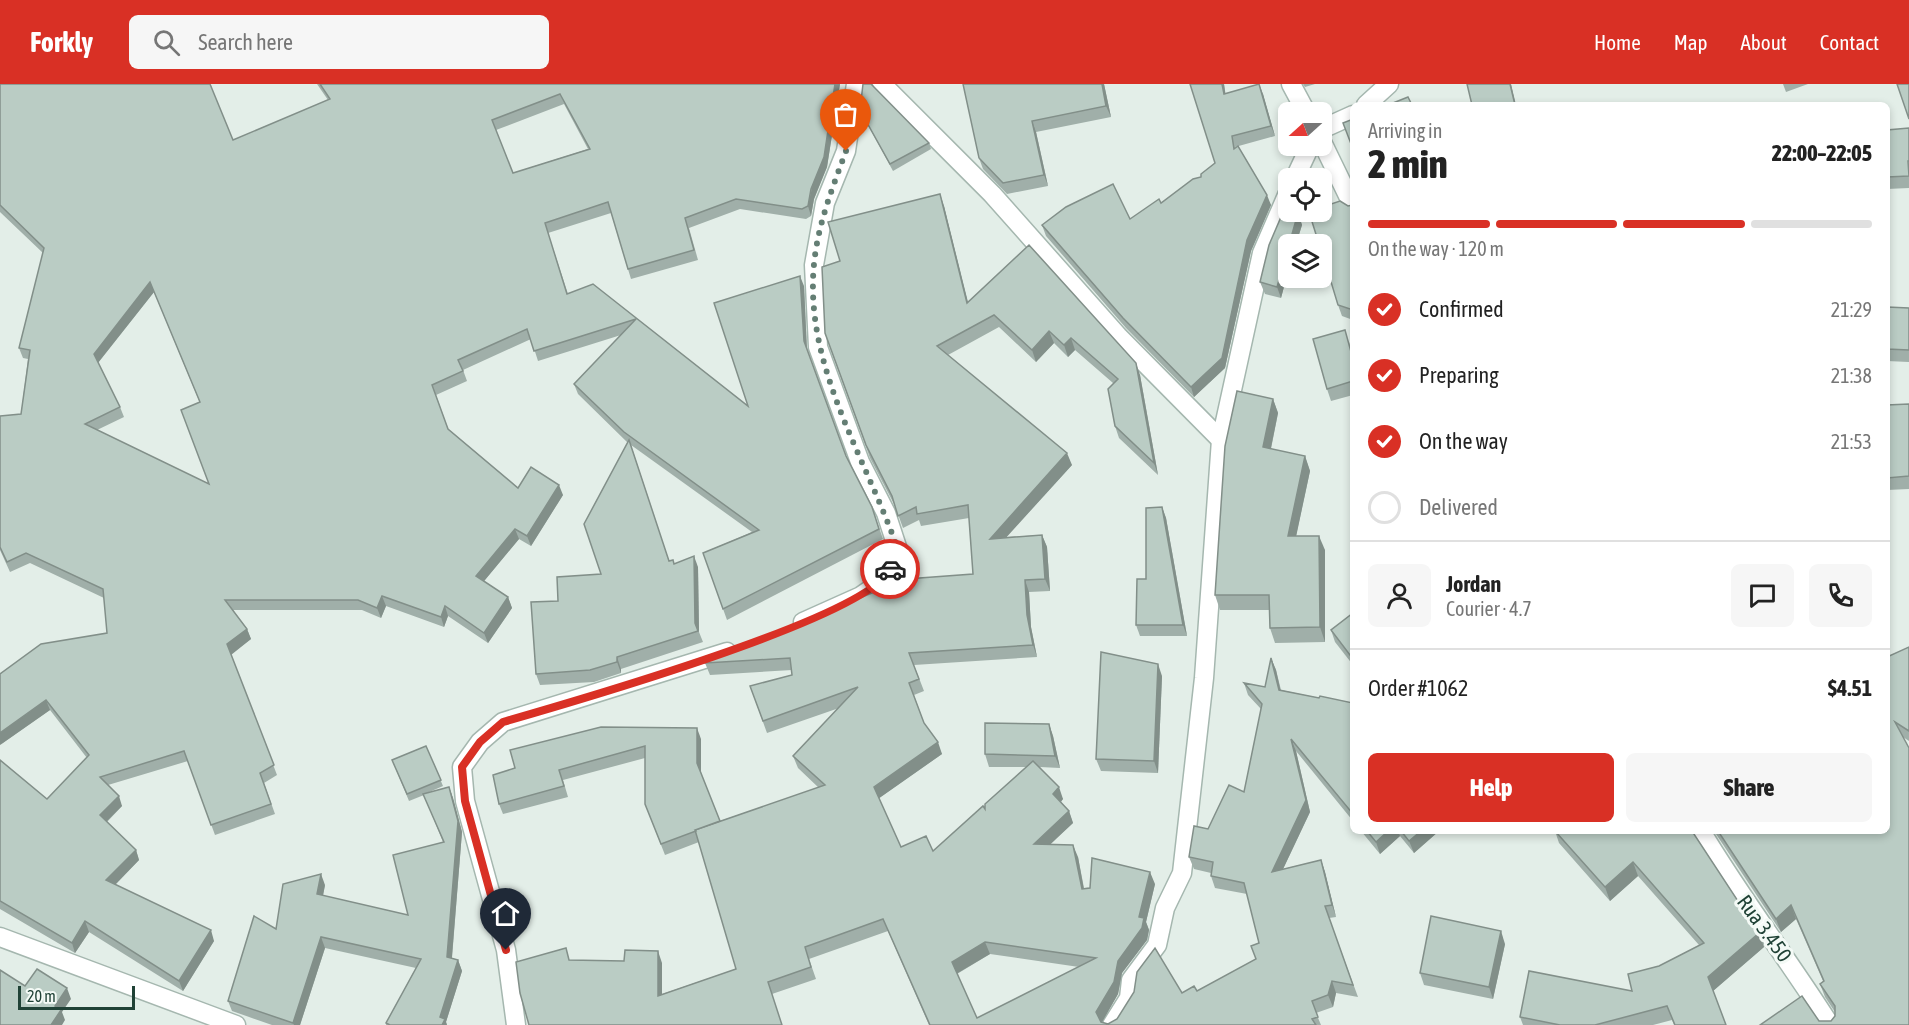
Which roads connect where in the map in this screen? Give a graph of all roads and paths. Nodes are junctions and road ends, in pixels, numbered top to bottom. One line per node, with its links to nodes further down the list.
1 (856, 84): 13 (street)
2 (882, 84): 12 (street)
3 (1290, 84): 5 (street)
4 (1389, 84): 6 (street)
5 (1300, 102)
6 (1369, 102)
7 (1350, 116): 8 (street)
8 (1332, 124)
9 (1329, 156): 10 (street)
10 (1350, 201)
11 (1278, 217): 12 (street)
12 (1221, 440): 19 (street)
13 (787, 629)
14 (744, 646): 18 (street)
15 (1703, 834): 20 (street, Rua 3.450)
16 (0, 937): 17 (street)
17 (236, 1025)
18 (516, 1025)
19 (1113, 1025)
20 (1830, 1025)

